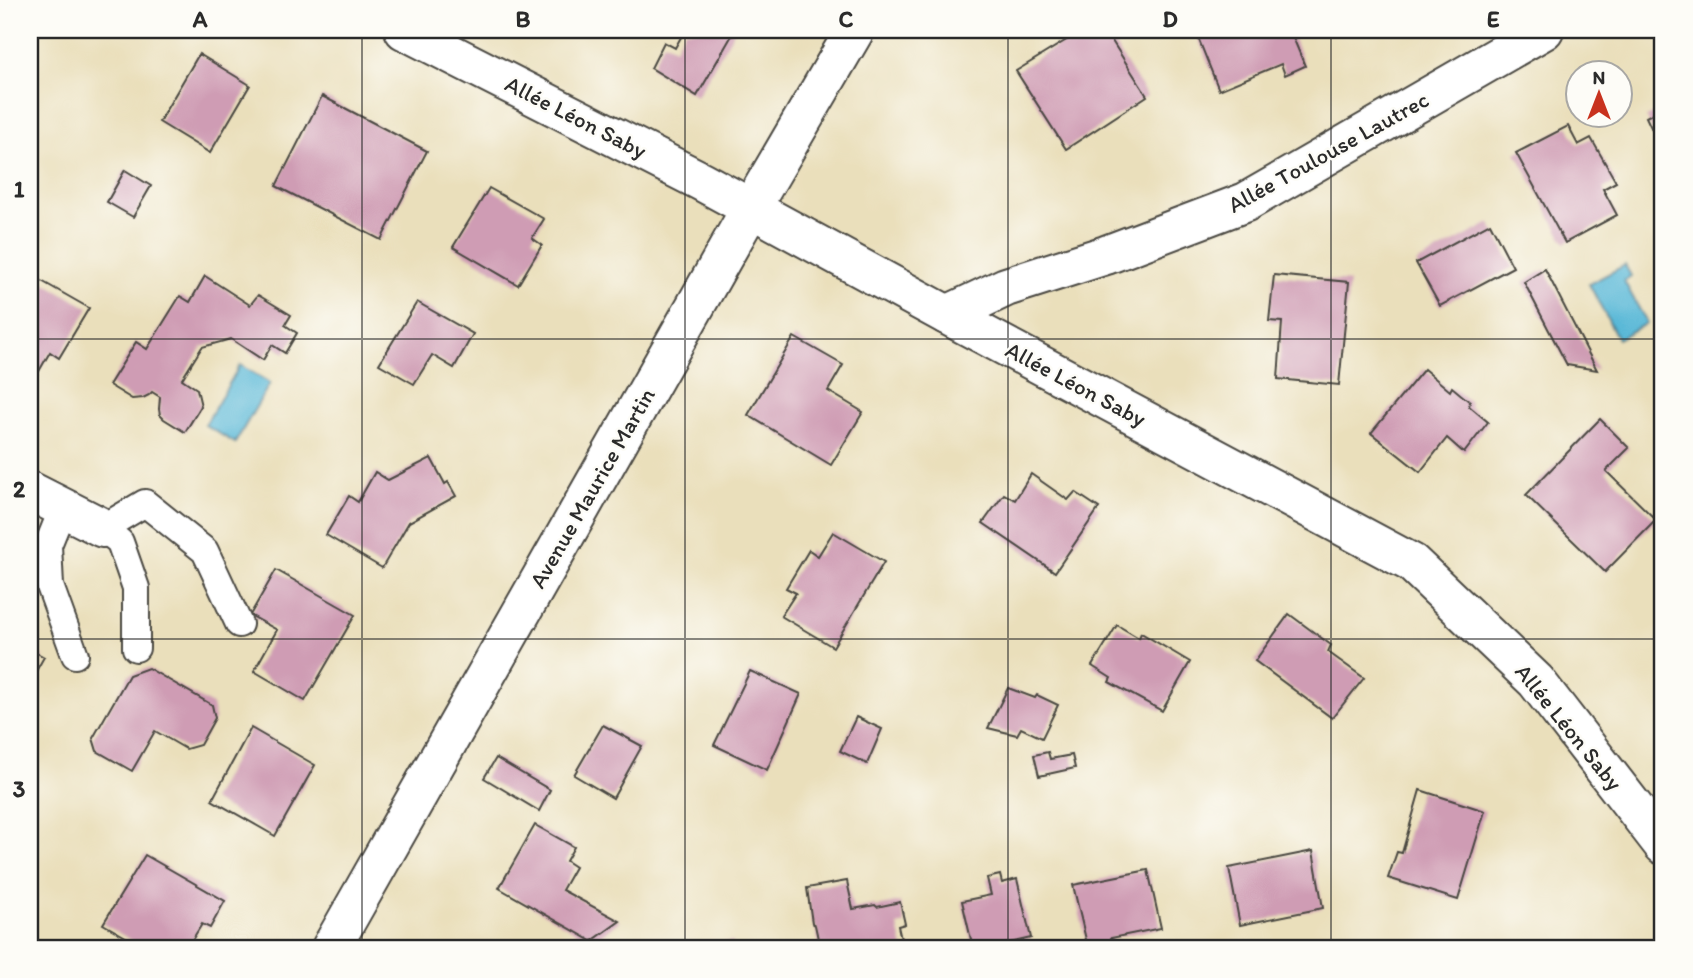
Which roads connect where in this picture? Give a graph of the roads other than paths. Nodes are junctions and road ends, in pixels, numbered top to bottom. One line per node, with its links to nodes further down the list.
1 (404, 30): 4 (street, Allée Léon Saby)
2 (855, 30): 4 (street, Avenue Maurice Martin)
3 (1544, 30): 5 (street, Allée Toulouse Lautrec)
4 (751, 208): 5 (street, Allée Léon Saby); 13 (street, Avenue Maurice Martin)
5 (947, 315): 12 (street, Allée Léon Saby)
6 (30, 491): 7 (street)
7 (63, 508): 8 (street); 11 (lane)
8 (103, 528): 9 (lane); 10 (lane)
9 (239, 624)
10 (136, 648)
11 (75, 655)
12 (1663, 845)
13 (331, 948)

